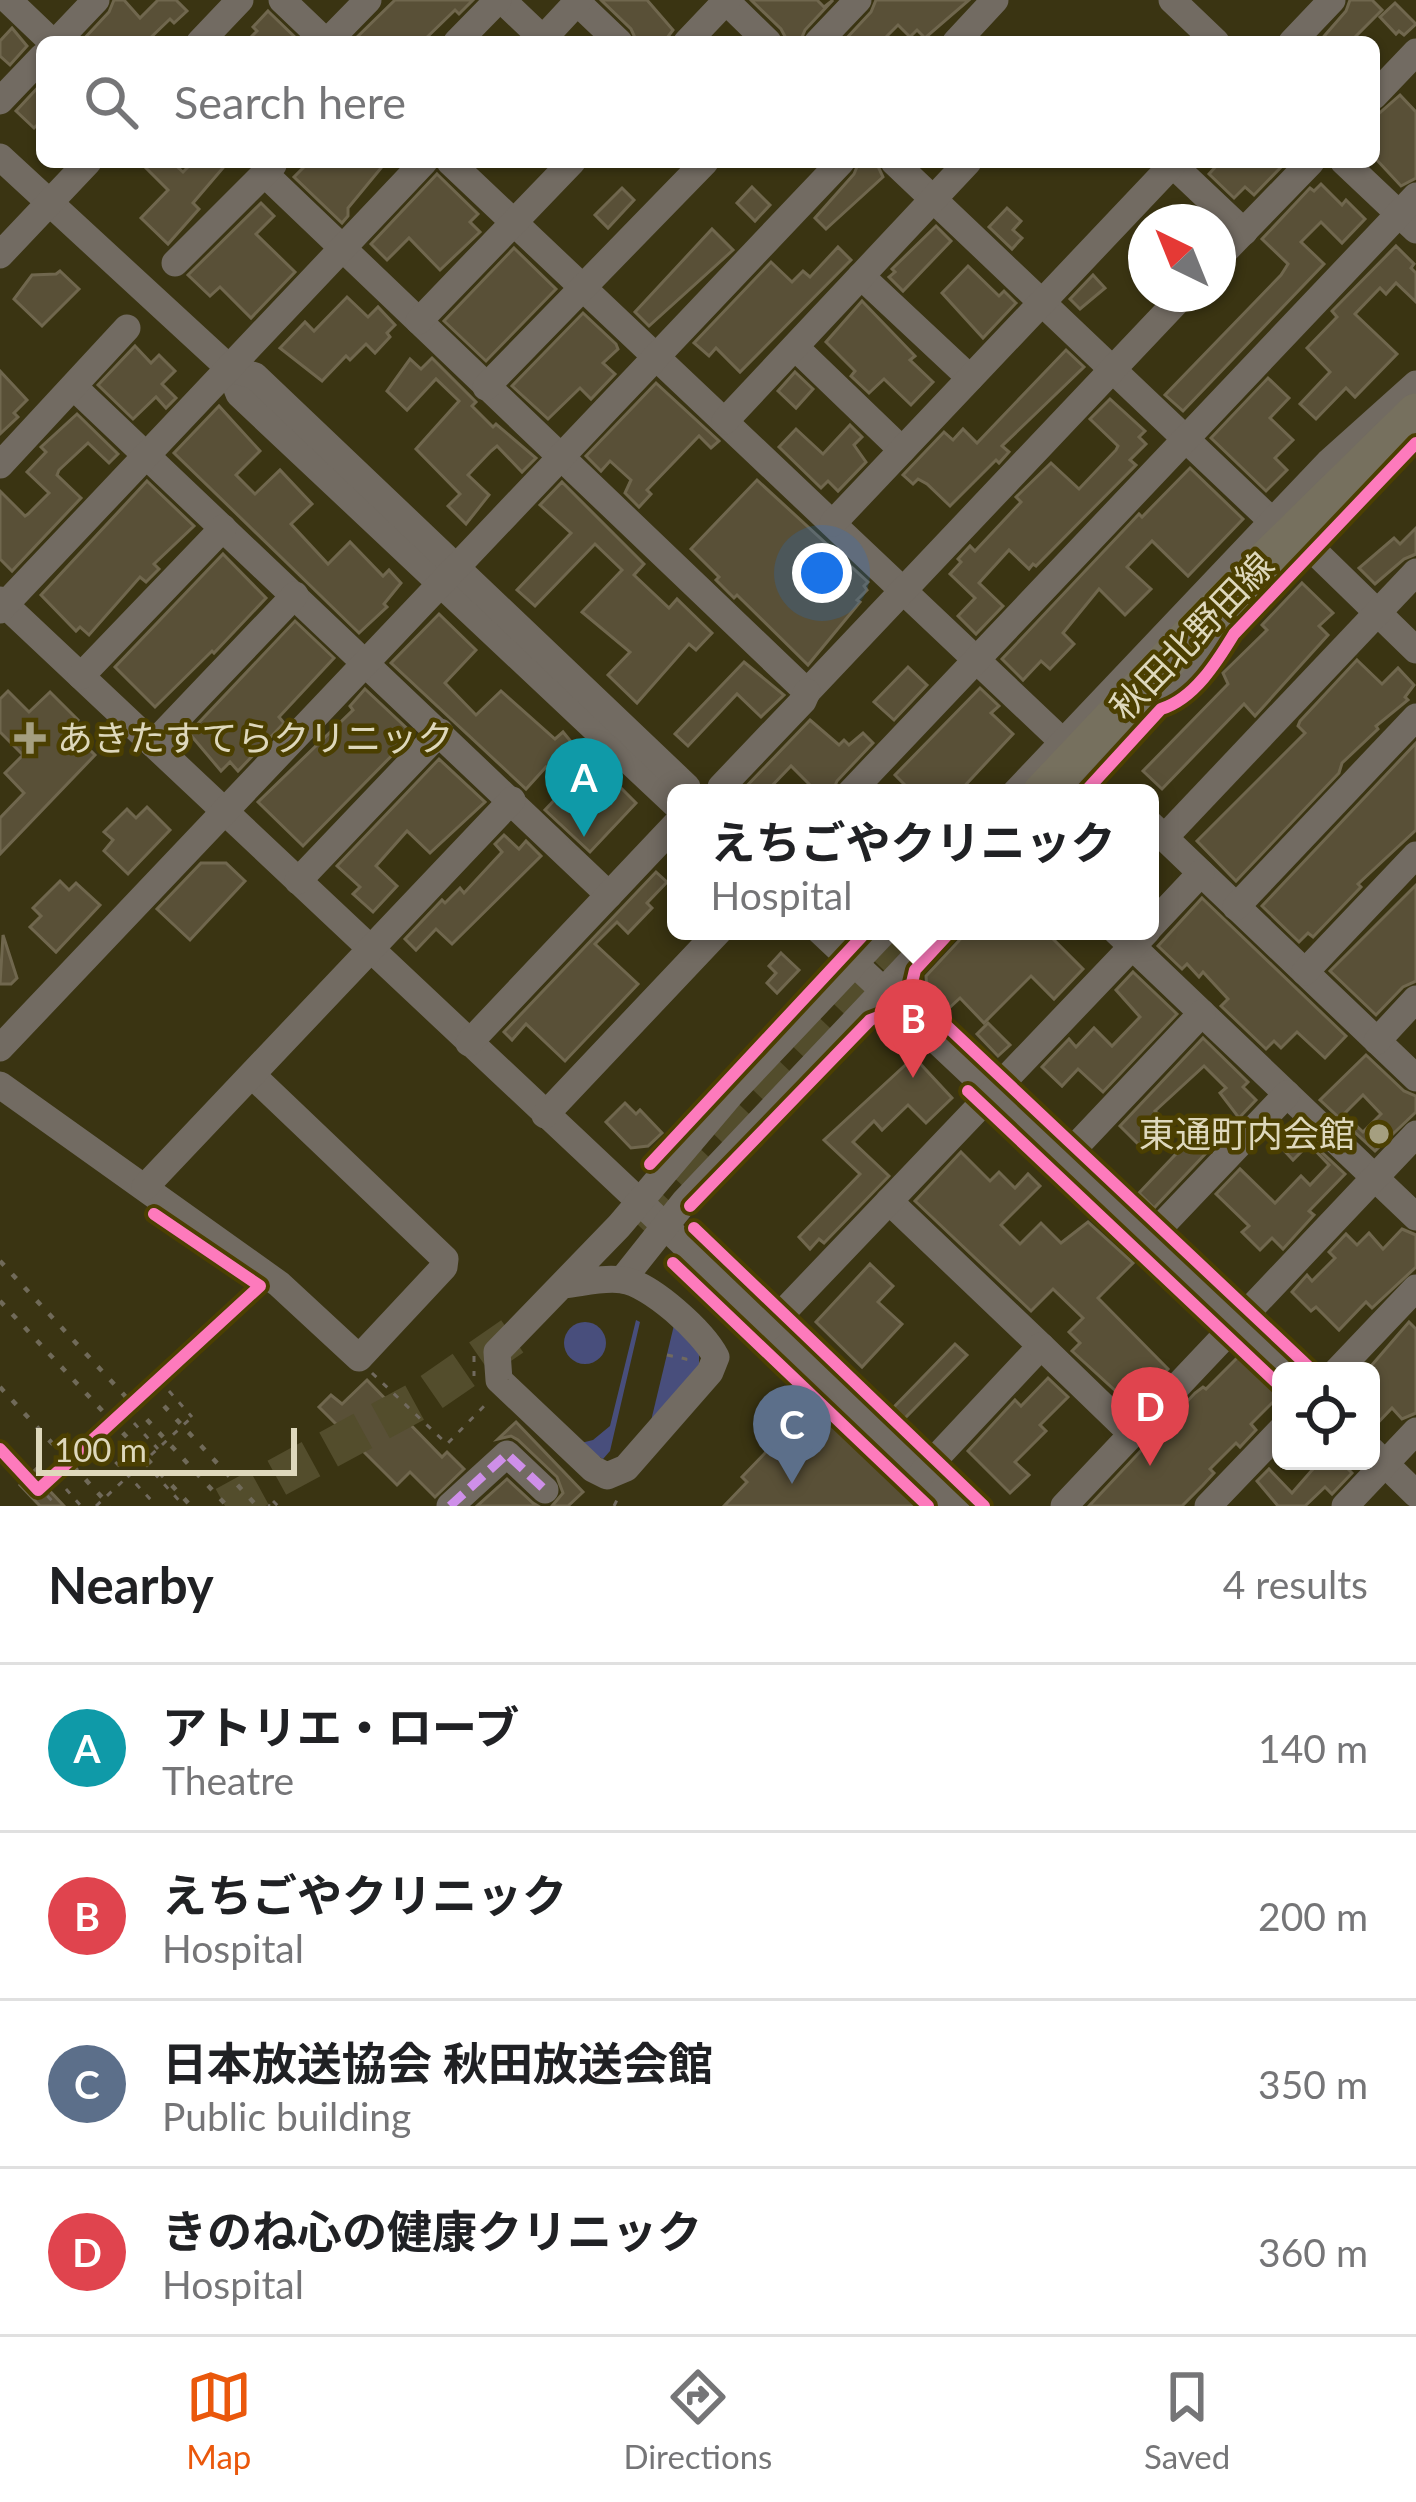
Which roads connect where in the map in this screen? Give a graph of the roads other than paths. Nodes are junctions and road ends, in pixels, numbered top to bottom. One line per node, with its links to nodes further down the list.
1 (8, 0): 13 (street)
2 (96, 0): 14 (street)
3 (240, 0): 15 (street)
4 (282, 0): 16 (street)
5 (368, 0): 17 (street)
6 (500, 0): 18 (street); 19 (street)
7 (726, 0): 22 (street); 23 (street)
8 (858, 0): 24 (street)
9 (995, 0): 25 (street)
10 (1332, 0): 27 (street)
11 (578, 1): 20 (street); 21 (street)
12 (1184, 4): 26 (street)
13 (47, 36)
14 (60, 36)
15 (206, 36)
16 (321, 36)
17 (333, 36)
18 (463, 36)
19 (537, 36)
20 (545, 36)
21 (613, 36)
22 (693, 36)
23 (762, 36)
24 (824, 36)
25 (962, 36)
26 (1211, 36)
27 (1298, 36)
28 (1416, 52): 30 (street)
29 (36, 63): 31 (street)
30 (1380, 90)
31 (0, 101)
32 (0, 157): 49 (street)
33 (82, 168): 49 (street)
34 (270, 168): 54 (street); 56 (street)
35 (418, 168): 54 (street)
36 (456, 168): 51 (street)
37 (566, 168): 51 (street)
38 (699, 168): 58 (street)
39 (836, 168): 64 (street)
40 (900, 168): 48 (street)
41 (949, 168): 48 (street)
42 (962, 168): 48 (street)
43 (975, 168): 48 (street)
44 (1167, 168): 59 (street)
45 (1177, 168): 52 (street)
46 (1305, 168): 52 (street)
47 (1352, 168): 50 (street)
48 (932, 199): 57 (street); 59 (street)
49 (50, 202): 55 (street); 65 (street)
50 (1411, 214): 74 (street)
51 (514, 223): 58 (street); 61 (street)
52 (1244, 232): 53 (street)
53 (1236, 240)
54 (342, 249): 61 (street); 65 (street)
55 (0, 255)
56 (175, 263)
57 (861, 276): 63 (street); 67 (street)
58 (583, 289): 64 (street); 70 (street)
59 (1040, 304): 66 (street); 67 (street)
60 (1167, 312): 66 (street)
61 (419, 321): 70 (street)
62 (127, 328): 69 (street)
63 (795, 347): 72 (street); 75 (street)
64 (655, 356): 72 (street); 77 (street)
65 (229, 368): 76 (street); 85 (street)
66 (1111, 370): 74 (street); 86 (street)
67 (970, 378): 75 (street)
68 (1416, 385): 79 (highway); 80 (street)
69 (74, 386): 76 (street); 78 (street)
70 (486, 388): 77 (street)
71 (1416, 413): 79 (highway)
72 (725, 421): 81 (street)
73 (1416, 431): 83 (street)
74 (1183, 439): 80 (street); 91 (street)
75 (902, 450): 81 (street)
76 (146, 455): 82 (street); 88 (street)
77 (560, 457): 85 (street); 94 (street)
78 (0, 465)
79 (1345, 482): 104 (highway, 秋田北野田線)
80 (1272, 521): 97 (street)
81 (833, 524): 86 (street)
82 (223, 527): 87 (street); 93 (street)
83 (1309, 546): 89 (street); 99 (street)
84 (1416, 572): 89 (street)
85 (447, 576): 92 (street); 100 (street); 105 (street)
86 (903, 591): 91 (street); 94 (street)
87 (295, 596): 92 (street); 98 (street)
88 (2, 605): 93 (street)
89 (1378, 613): 90 (street); 108 (street)
90 (1416, 650)
91 (976, 661): 97 (street); 102 (street)
92 (366, 662): 96 (street); 107 (street)
93 (81, 676): 98 (street)
94 (807, 692): 101 (street)
95 (1416, 717): 115 (street)
96 (440, 732): 106 (street); 113 (street)
97 (1063, 742): 103 (street)
98 (152, 744): 107 (street)
99 (1085, 783)
100 (684, 784)
101 (725, 784)
102 (859, 784)
103 (1023, 784)
104 (1050, 784)
105 (667, 796)
106 (512, 800): 114 (street); 123 (street)
107 (224, 811): 113 (street); 131 (street)
108 (1159, 829)
109 (1159, 833): 112 (street)
110 (667, 834): 114 (street)
111 (1416, 855): 125 (street)
112 (1201, 873): 115 (street); 116 (street)
113 (298, 881): 123 (street)
114 (609, 895): 130 (street)
115 (1236, 907): 125 (street)
116 (1159, 912)
117 (709, 940): 137 (street)
118 (830, 940): 124 (street)
119 (877, 940): 124 (street)
120 (931, 940): 126 (street)
121 (1130, 940): 135 (street)
122 (1141, 940): 128 (street)
123 (370, 950): 130 (street); 132 (street)
124 (855, 963): 126 (street); 143 (street)
125 (1305, 972): 129 (street)
126 (883, 990): 135 (street); 145 (street)
127 (1416, 999): 129 (street)
128 (1202, 1013): 136 (street); 139 (street)
129 (1377, 1041): 133 (street)
130 (469, 1043): 137 (street)
131 (0, 1048)
132 (251, 1075): 141 (street); 141 (street)
133 (1416, 1078)
134 (0, 1085): 141 (street)
135 (991, 1092): 139 (street); 142 (street)
136 (1287, 1094): 140 (street); 146 (street)
137 (545, 1114): 143 (street)
138 (1416, 1134): 140 (street)
139 (1063, 1160): 146 (street)
140 (1375, 1178): 144 (street); 150 (street)
141 (145, 1186)
142 (889, 1201): 151 (street); 152 (street)
143 (640, 1202): 145 (street); 148 (street)
144 (1416, 1217)
145 (663, 1225): 147 (street); 151 (street)
146 (1148, 1240): 150 (street)
147 (623, 1280): 148 (street); 148 (street)
148 (564, 1285)
149 (1416, 1288): 154 (street)
150 (1235, 1324): 153 (street); 156 (street)
151 (769, 1327): 161 (street)
152 (1041, 1346): 156 (street); 161 (street)
153 (1278, 1362)
154 (1346, 1362)
155 (1416, 1431): 158 (street)
156 (1132, 1434): 166 (street)
157 (1272, 1439): 167 (street)
158 (1380, 1456)
159 (1380, 1459): 163 (street)
160 (1370, 1470): 168 (street)
161 (922, 1473): 165 (street)
162 (545, 1490): 164 (street)
163 (1416, 1494)
164 (451, 1506)
165 (956, 1506)
166 (1064, 1506)
167 (1208, 1506)
168 (1346, 1506)

